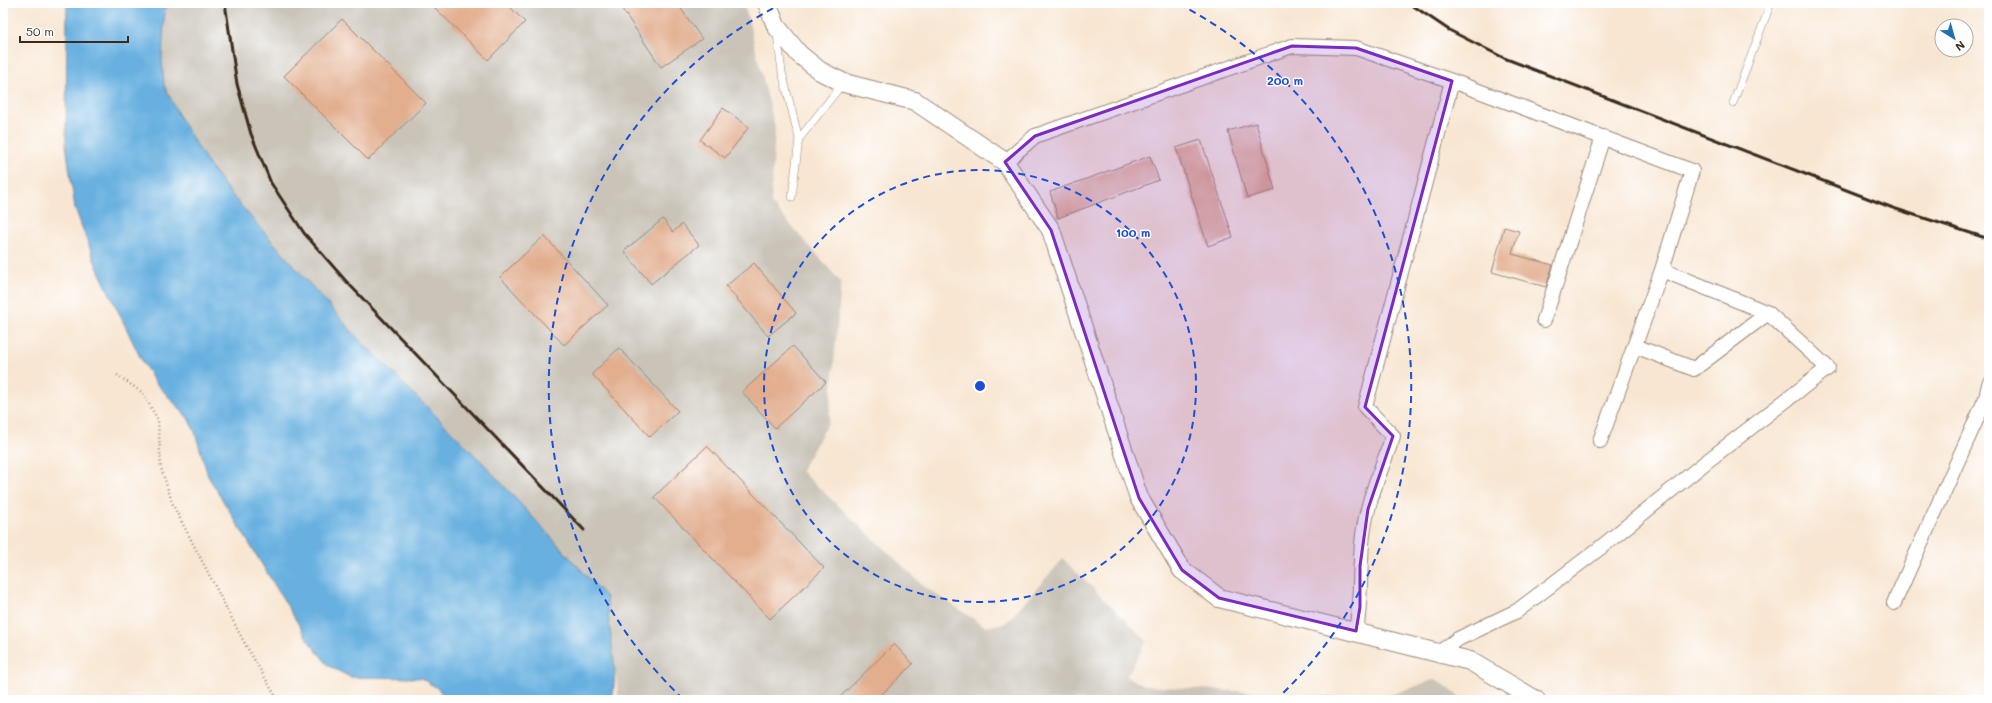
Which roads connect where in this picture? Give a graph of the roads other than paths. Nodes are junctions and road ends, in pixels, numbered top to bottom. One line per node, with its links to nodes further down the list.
1 (767, 3): 3 (street)
2 (1771, 3): 6 (lane)
3 (776, 26): 5 (street); 8 (lane)
4 (1452, 80): 7 (street); 9 (street); 18 (street)
5 (844, 83): 8 (lane); 9 (street)
6 (1733, 103)
7 (1603, 137): 11 (street); 13 (street)
8 (799, 138): 10 (lane)
9 (1005, 162): 18 (street)
10 (792, 197)
11 (1662, 270): 12 (street); 14 (street)
12 (1768, 314): 14 (street); 19 (street)
13 (1544, 320)
14 (1635, 346): 16 (street)
15 (1989, 384): 17 (street)
16 (1600, 441)
17 (1894, 603)
18 (1356, 631): 19 (street)
19 (1440, 652): 20 (street)
20 (1536, 700)

